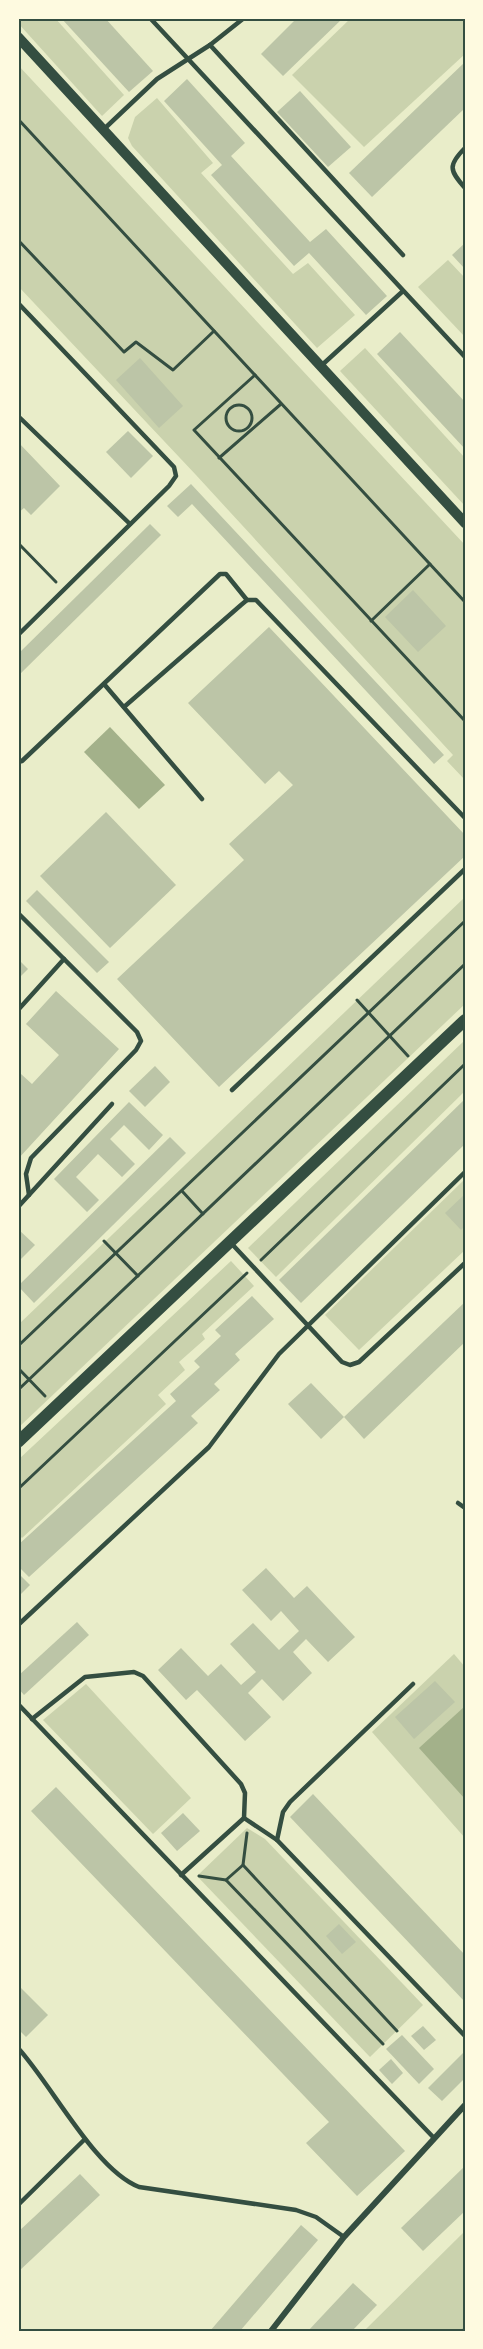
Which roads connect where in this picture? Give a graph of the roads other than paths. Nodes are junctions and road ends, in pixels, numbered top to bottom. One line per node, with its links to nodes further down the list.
1 (150, 18): 5 (lane)
2 (244, 18): 4 (lane)
3 (18, 37): 6 (street)
4 (210, 45): 5 (lane); 9 (lane)
5 (187, 59): 6 (lane); 10 (lane)
6 (103, 130): 13 (street)
7 (465, 148): 8 (lane)
8 (465, 188)
9 (403, 255)
10 (403, 291): 12 (lane); 13 (lane)
11 (18, 303): 16 (lane)
12 (465, 357)
13 (320, 367): 15 (street)
14 (18, 416): 16 (lane)
15 (465, 523)
16 (130, 524): 18 (lane)
17 (248, 600): 19 (lane); 20 (lane); 23 (lane)
18 (18, 635)
19 (104, 684): 20 (lane); 21 (lane)
20 (124, 707): 22 (lane)
21 (18, 762)
22 (201, 799)
23 (465, 818)
24 (465, 869): 29 (lane)
25 (18, 913): 26 (lane)
26 (64, 959): 27 (lane); 32 (lane)
27 (18, 1010)
28 (465, 1020): 34 (main road)
29 (232, 1090)
30 (112, 1104): 32 (lane)
31 (465, 1172): 36 (lane)
32 (29, 1196): 33 (lane)
33 (18, 1207)
34 (231, 1243): 36 (lane); 37 (main road)
35 (465, 1263): 36 (lane)
36 (308, 1325): 40 (lane)
37 (18, 1442)
38 (458, 1503): 39 (lane)
39 (465, 1508)
40 (18, 1625)
41 (413, 1684): 45 (lane)
42 (18, 1704): 43 (lane)
43 (32, 1719): 44 (lane); 46 (lane)
44 (244, 1818): 45 (lane); 46 (lane)
45 (277, 1840): 47 (lane)
46 (181, 1875): 50 (lane)
47 (465, 2036)
48 (18, 2048): 51 (lane)
49 (465, 2105): 50 (street)
50 (434, 2138): 53 (street)
51 (85, 2139): 52 (lane); 53 (lane)
52 (18, 2205)
53 (344, 2237): 54 (street)
54 (272, 2331)

